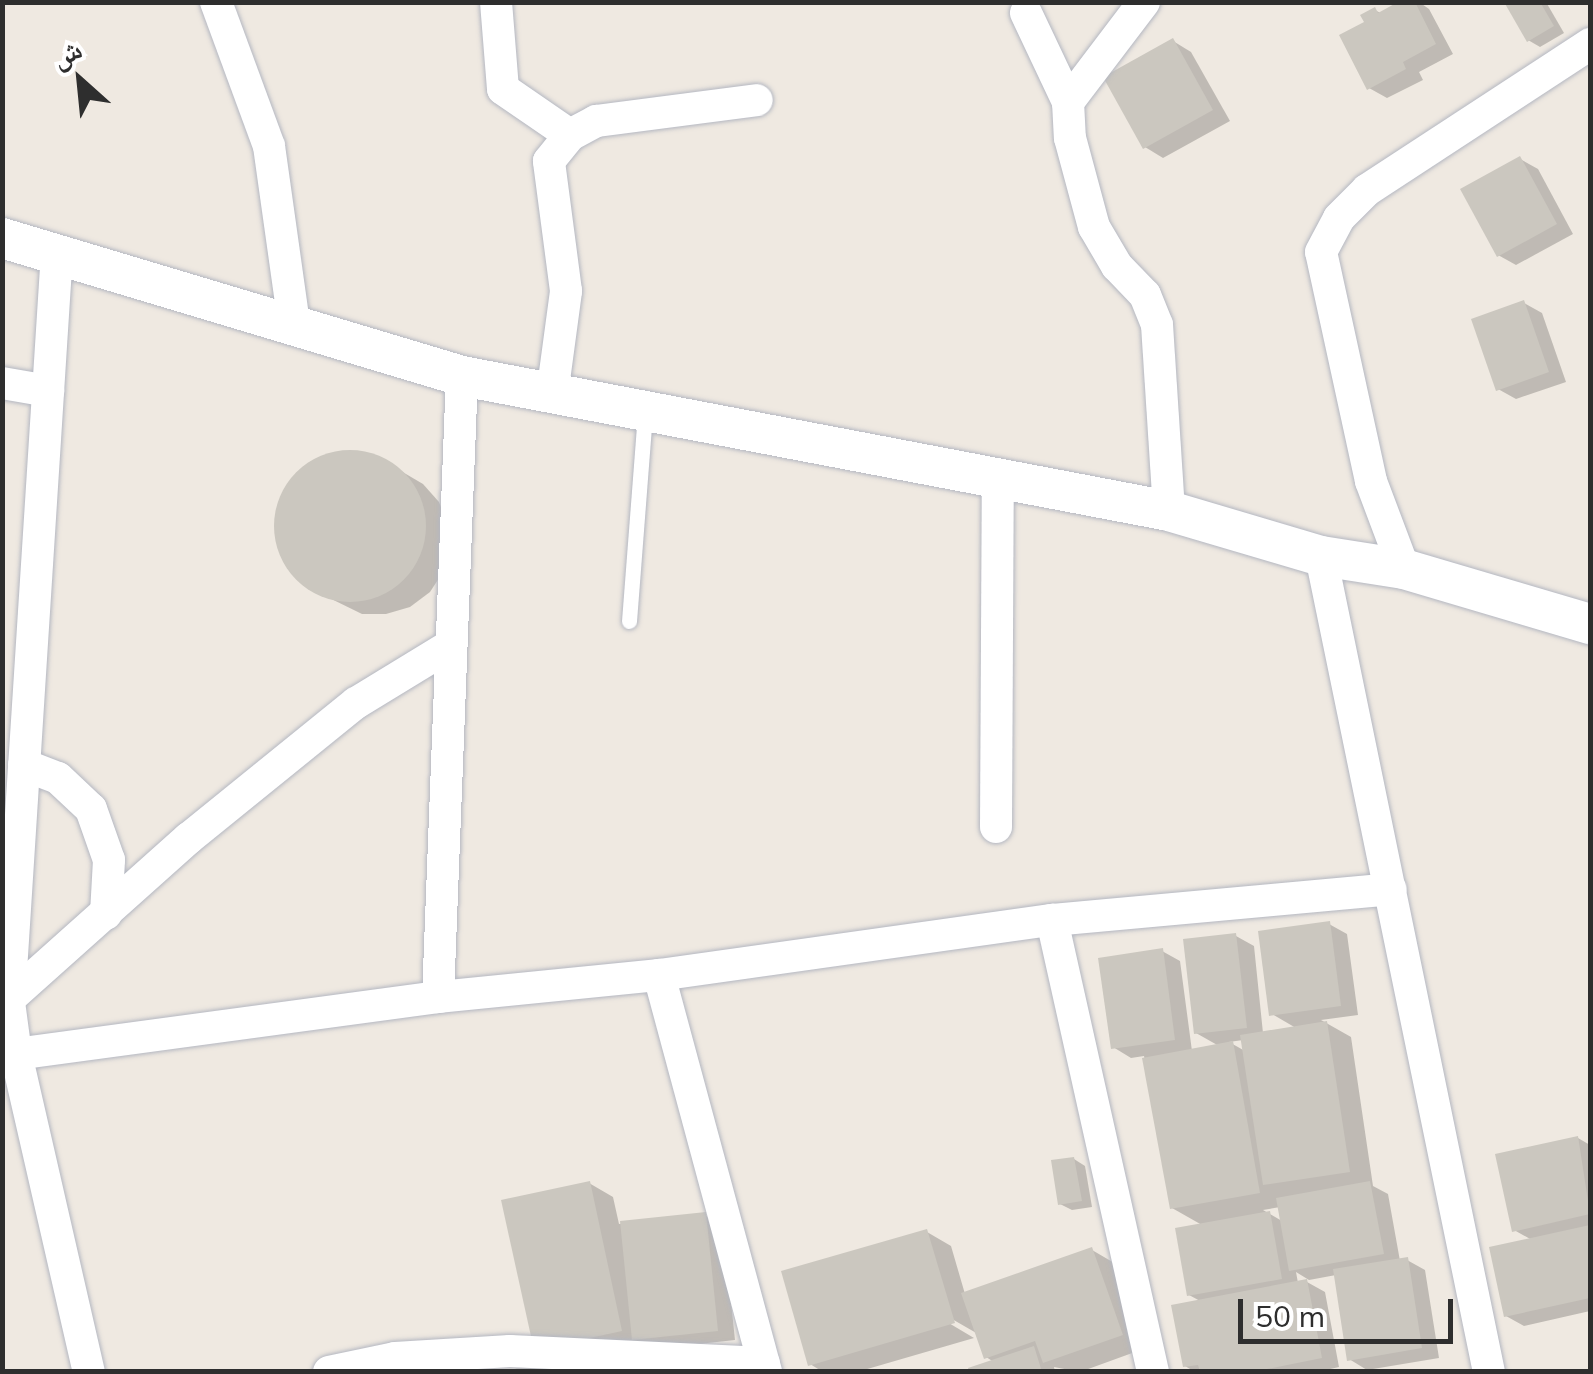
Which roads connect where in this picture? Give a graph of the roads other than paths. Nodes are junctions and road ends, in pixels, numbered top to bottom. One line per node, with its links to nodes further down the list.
1 (216, 2): 11 (street)
2 (496, 2): 8 (street)
3 (1144, 2): 7 (street)
4 (1026, 13): 7 (street)
5 (1590, 44): 20 (street)
6 (757, 100): 8 (street)
7 (1068, 102): 18 (street)
8 (570, 134): 15 (street)
9 (2, 238): 10 (street)
10 (57, 252): 11 (street); 14 (street)
11 (294, 324): 12 (street)
12 (462, 376): 15 (street); 23 (street)
13 (2, 383): 14 (street)
14 (48, 391): 24 (street)
15 (552, 395): 16 (street)
16 (645, 412): 17 (street); 21 (lane)
17 (998, 479): 18 (street); 25 (street)
18 (1169, 510): 19 (street)
19 (1321, 556): 20 (street); 26 (street)
20 (1404, 569): 22 (street)
21 (629, 621)
22 (1590, 624)
23 (452, 646): 27 (street); 30 (street)
24 (24, 765): 27 (street); 31 (street)
25 (996, 828)
26 (1390, 889): 28 (street); 37 (street)
27 (106, 914): 31 (street)
28 (1052, 920): 29 (street); 36 (street)
29 (659, 975): 30 (street); 33 (street)
30 (438, 997): 32 (street)
31 (6, 1003): 32 (street)
32 (16, 1054): 34 (street)
33 (765, 1367): 35 (street)
34 (90, 1372)
35 (328, 1372)
36 (1153, 1372)
37 (1489, 1372)

